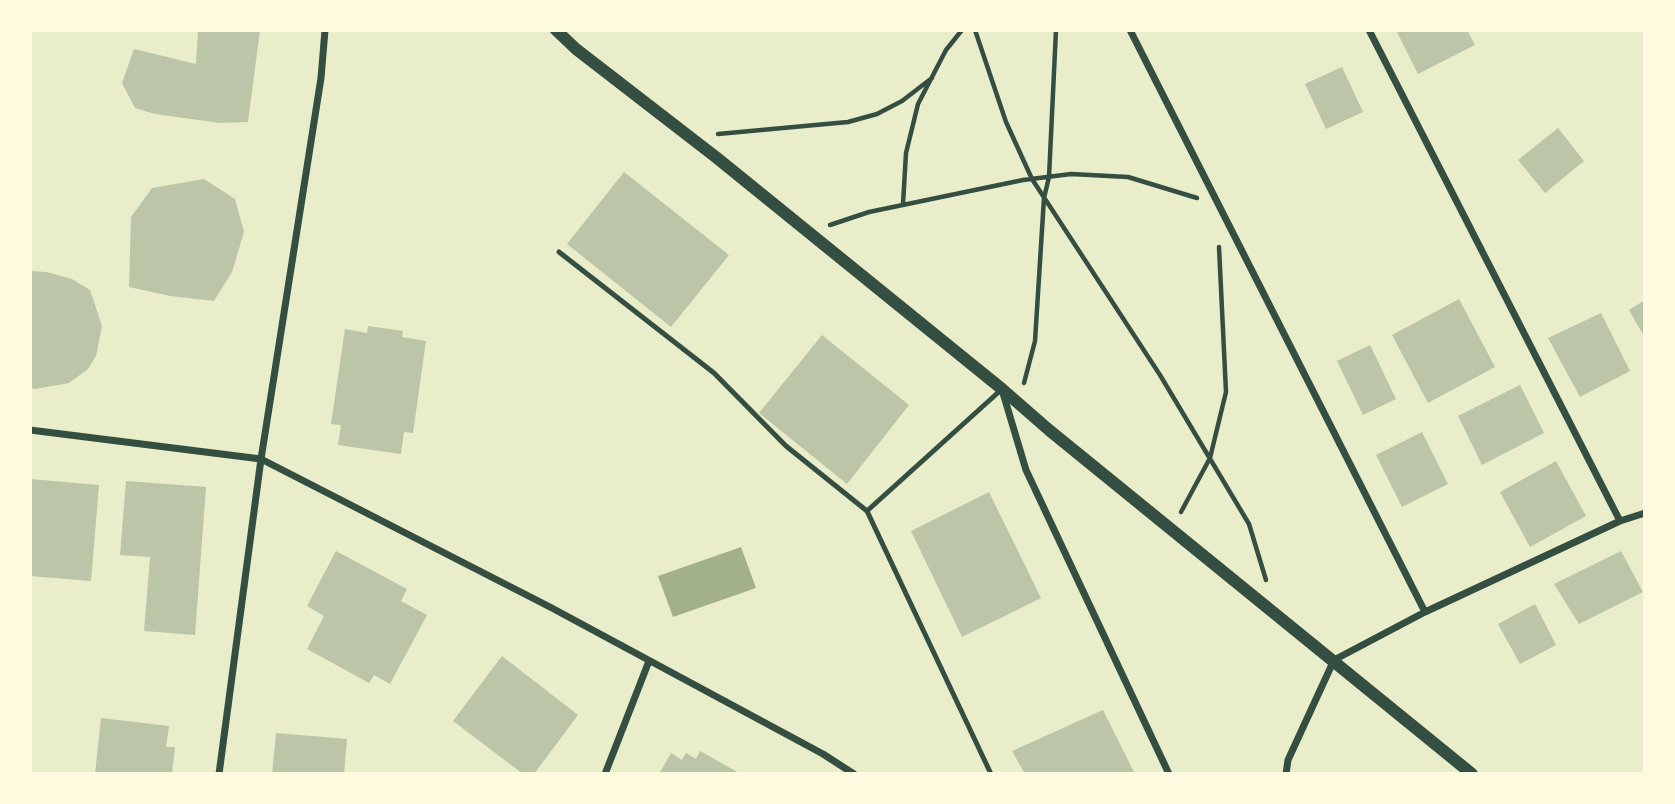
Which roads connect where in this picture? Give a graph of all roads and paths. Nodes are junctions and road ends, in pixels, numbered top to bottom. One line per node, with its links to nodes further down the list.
1 (325, 30): 22 (street)
2 (556, 30): 9 (street)
3 (962, 30): 8 (path)
4 (975, 30): 11 (path)
5 (1056, 30): 10 (path)
6 (1130, 30): 14 (street)
7 (1368, 30): 25 (street)
8 (932, 78): 9 (path); 13 (path)
9 (689, 136): 15 (street)
10 (1049, 177): 11 (path); 12 (path); 14 (path)
11 (1032, 179): 12 (path); 13 (path)
12 (1044, 198): 19 (path); 21 (path)
13 (903, 204): 15 (path)
14 (1219, 204): 27 (street)
15 (809, 233): 18 (street)
16 (1219, 245): 21 (path)
17 (559, 252): 23 (lane)
18 (1002, 389): 19 (street); 23 (lane); 35 (street)
19 (1019, 404): 26 (street)
20 (30, 430): 22 (street)
21 (1210, 458): 26 (path); 28 (path)
22 (261, 459): 30 (street); 31 (street)
23 (867, 511): 34 (lane)
24 (1645, 513): 25 (street)
25 (1620, 521): 27 (street)
26 (1172, 529): 28 (street)
27 (1425, 612): 29 (street)
28 (1277, 614): 29 (street)
29 (1334, 660): 36 (street); 37 (street)
30 (649, 661): 32 (street); 33 (street)
31 (219, 774)
32 (605, 774)
33 (854, 774)
34 (991, 774)
35 (1169, 774)
36 (1286, 774)
37 (1472, 774)

